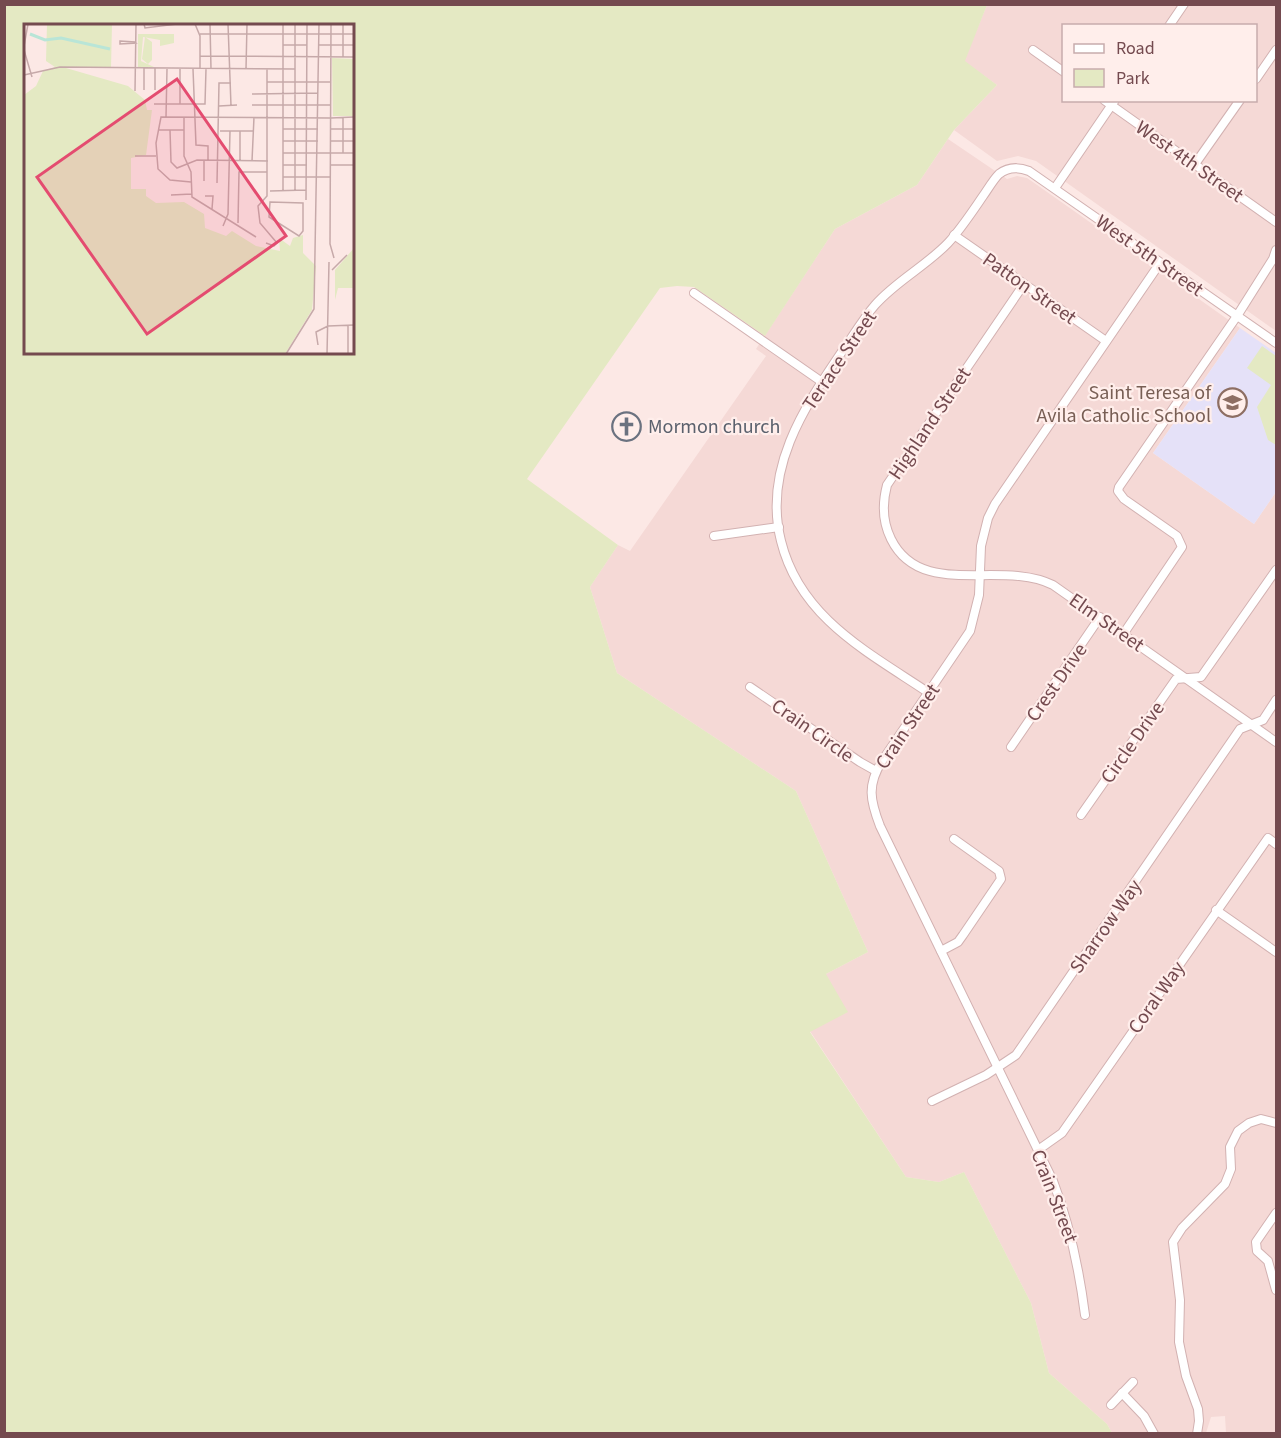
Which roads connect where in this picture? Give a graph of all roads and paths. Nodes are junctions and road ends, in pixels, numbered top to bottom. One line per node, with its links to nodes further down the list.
1 (1184, 4): 2 (street)
2 (1170, 24)
3 (1033, 50): 5 (street)
4 (1276, 50): 6 (street)
5 (1062, 71)
6 (1257, 78)
7 (1239, 102): 9 (street)
8 (1113, 103): 9 (street, West 4th Street); 11 (street)
9 (1195, 164): 12 (street, West 4th Street)
10 (1022, 168): 11 (street, West 5th Street); 13 (street, Terrace Street)
11 (1055, 188): 15 (street, West 5th Street)
12 (1276, 222)
13 (954, 235): 16 (street, Patton Street); 21 (street, Terrace Street)
14 (1276, 250): 18 (street)
15 (1160, 263): 18 (street, West 5th Street); 19 (street, Crain Street)
16 (1023, 284): 19 (street, Patton Street); 24 (street, Highland Street)
17 (694, 293): 21 (street)
18 (1237, 316): 20 (street, West 5th Street); 28 (street)
19 (1106, 342): 26 (street, Crain Street)
20 (1276, 344)
21 (822, 382): 22 (street, Terrace Street)
22 (778, 527): 23 (street); 31 (street, Terrace Street)
23 (714, 536)
24 (915, 566): 26 (street, Elm Street)
25 (1276, 570): 29 (street)
26 (979, 574): 27 (street, Elm Street); 31 (street, Crain Street)
27 (1100, 617): 28 (street, Elm Street); 35 (street, Crest Drive)
28 (1124, 633): 29 (street, Elm Street)
29 (1188, 679): 33 (street, Elm Street); 37 (street, Circle Drive)
30 (750, 687): 36 (street, Crain Circle)
31 (929, 693): 36 (street, Crain Street)
32 (1276, 700): 33 (street, Sharrow Way)
33 (1252, 725): 34 (street, Elm Street); 43 (street, Sharrow Way)
34 (1276, 742)
35 (1011, 747)
36 (876, 771): 41 (street, Crain Street)
37 (1081, 815)
38 (954, 840): 41 (street)
39 (1276, 844): 40 (street, Coral Way)
40 (1216, 910): 42 (street); 46 (street, Coral Way)
41 (941, 951): 43 (street, Crain Street)
42 (1276, 952)
43 (997, 1067): 44 (street, Sharrow Way); 46 (street, Crain Street)
44 (932, 1101)
45 (1276, 1123): 54 (street)
46 (1038, 1150): 49 (street, Crain Street)
47 (1276, 1213): 48 (street)
48 (1276, 1290)
49 (1085, 1315)
50 (1133, 1382): 51 (street)
51 (1122, 1393): 52 (street); 53 (street)
52 (1111, 1405)
53 (1154, 1434)
54 (1197, 1434)

